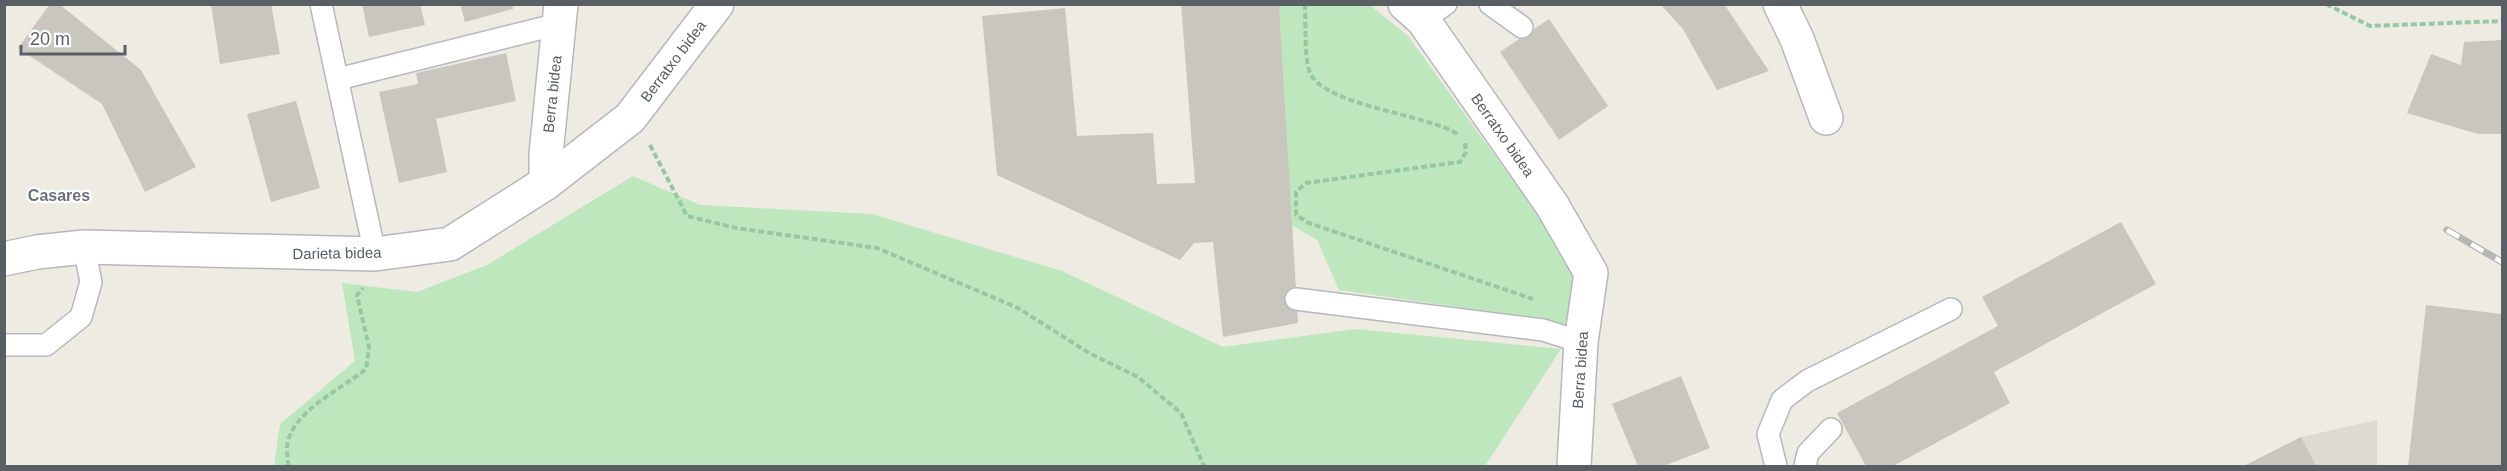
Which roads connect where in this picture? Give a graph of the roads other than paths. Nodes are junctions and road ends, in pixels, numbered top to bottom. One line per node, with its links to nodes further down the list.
1 (321, 4): 8 (lane)
2 (717, 4): 9 (street, Berratxo bidea)
3 (1490, 4): 7 (lane)
4 (1780, 4): 10 (street)
5 (1425, 10): 15 (street, Berratxo bidea)
6 (560, 14): 8 (lane); 11 (street, Berra bidea)
7 (1522, 27)
8 (338, 79): 13 (lane)
9 (630, 118): 11 (street, Darieta bidea)
10 (1826, 118)
11 (546, 183): 13 (street, Darieta bidea)
12 (84, 248): 13 (street, Darieta bidea); 14 (street, Darieta bidea); 19 (lane)
13 (375, 254)
14 (4, 259)
15 (1591, 273): 18 (street, Berra bidea)
16 (1296, 300): 18 (lane)
17 (1951, 309): 22 (lane)
18 (1581, 342): 21 (street, Berra bidea)
19 (4, 345)
20 (1831, 429): 23 (lane)
21 (1574, 466)
22 (1776, 466)
23 (1805, 466)

